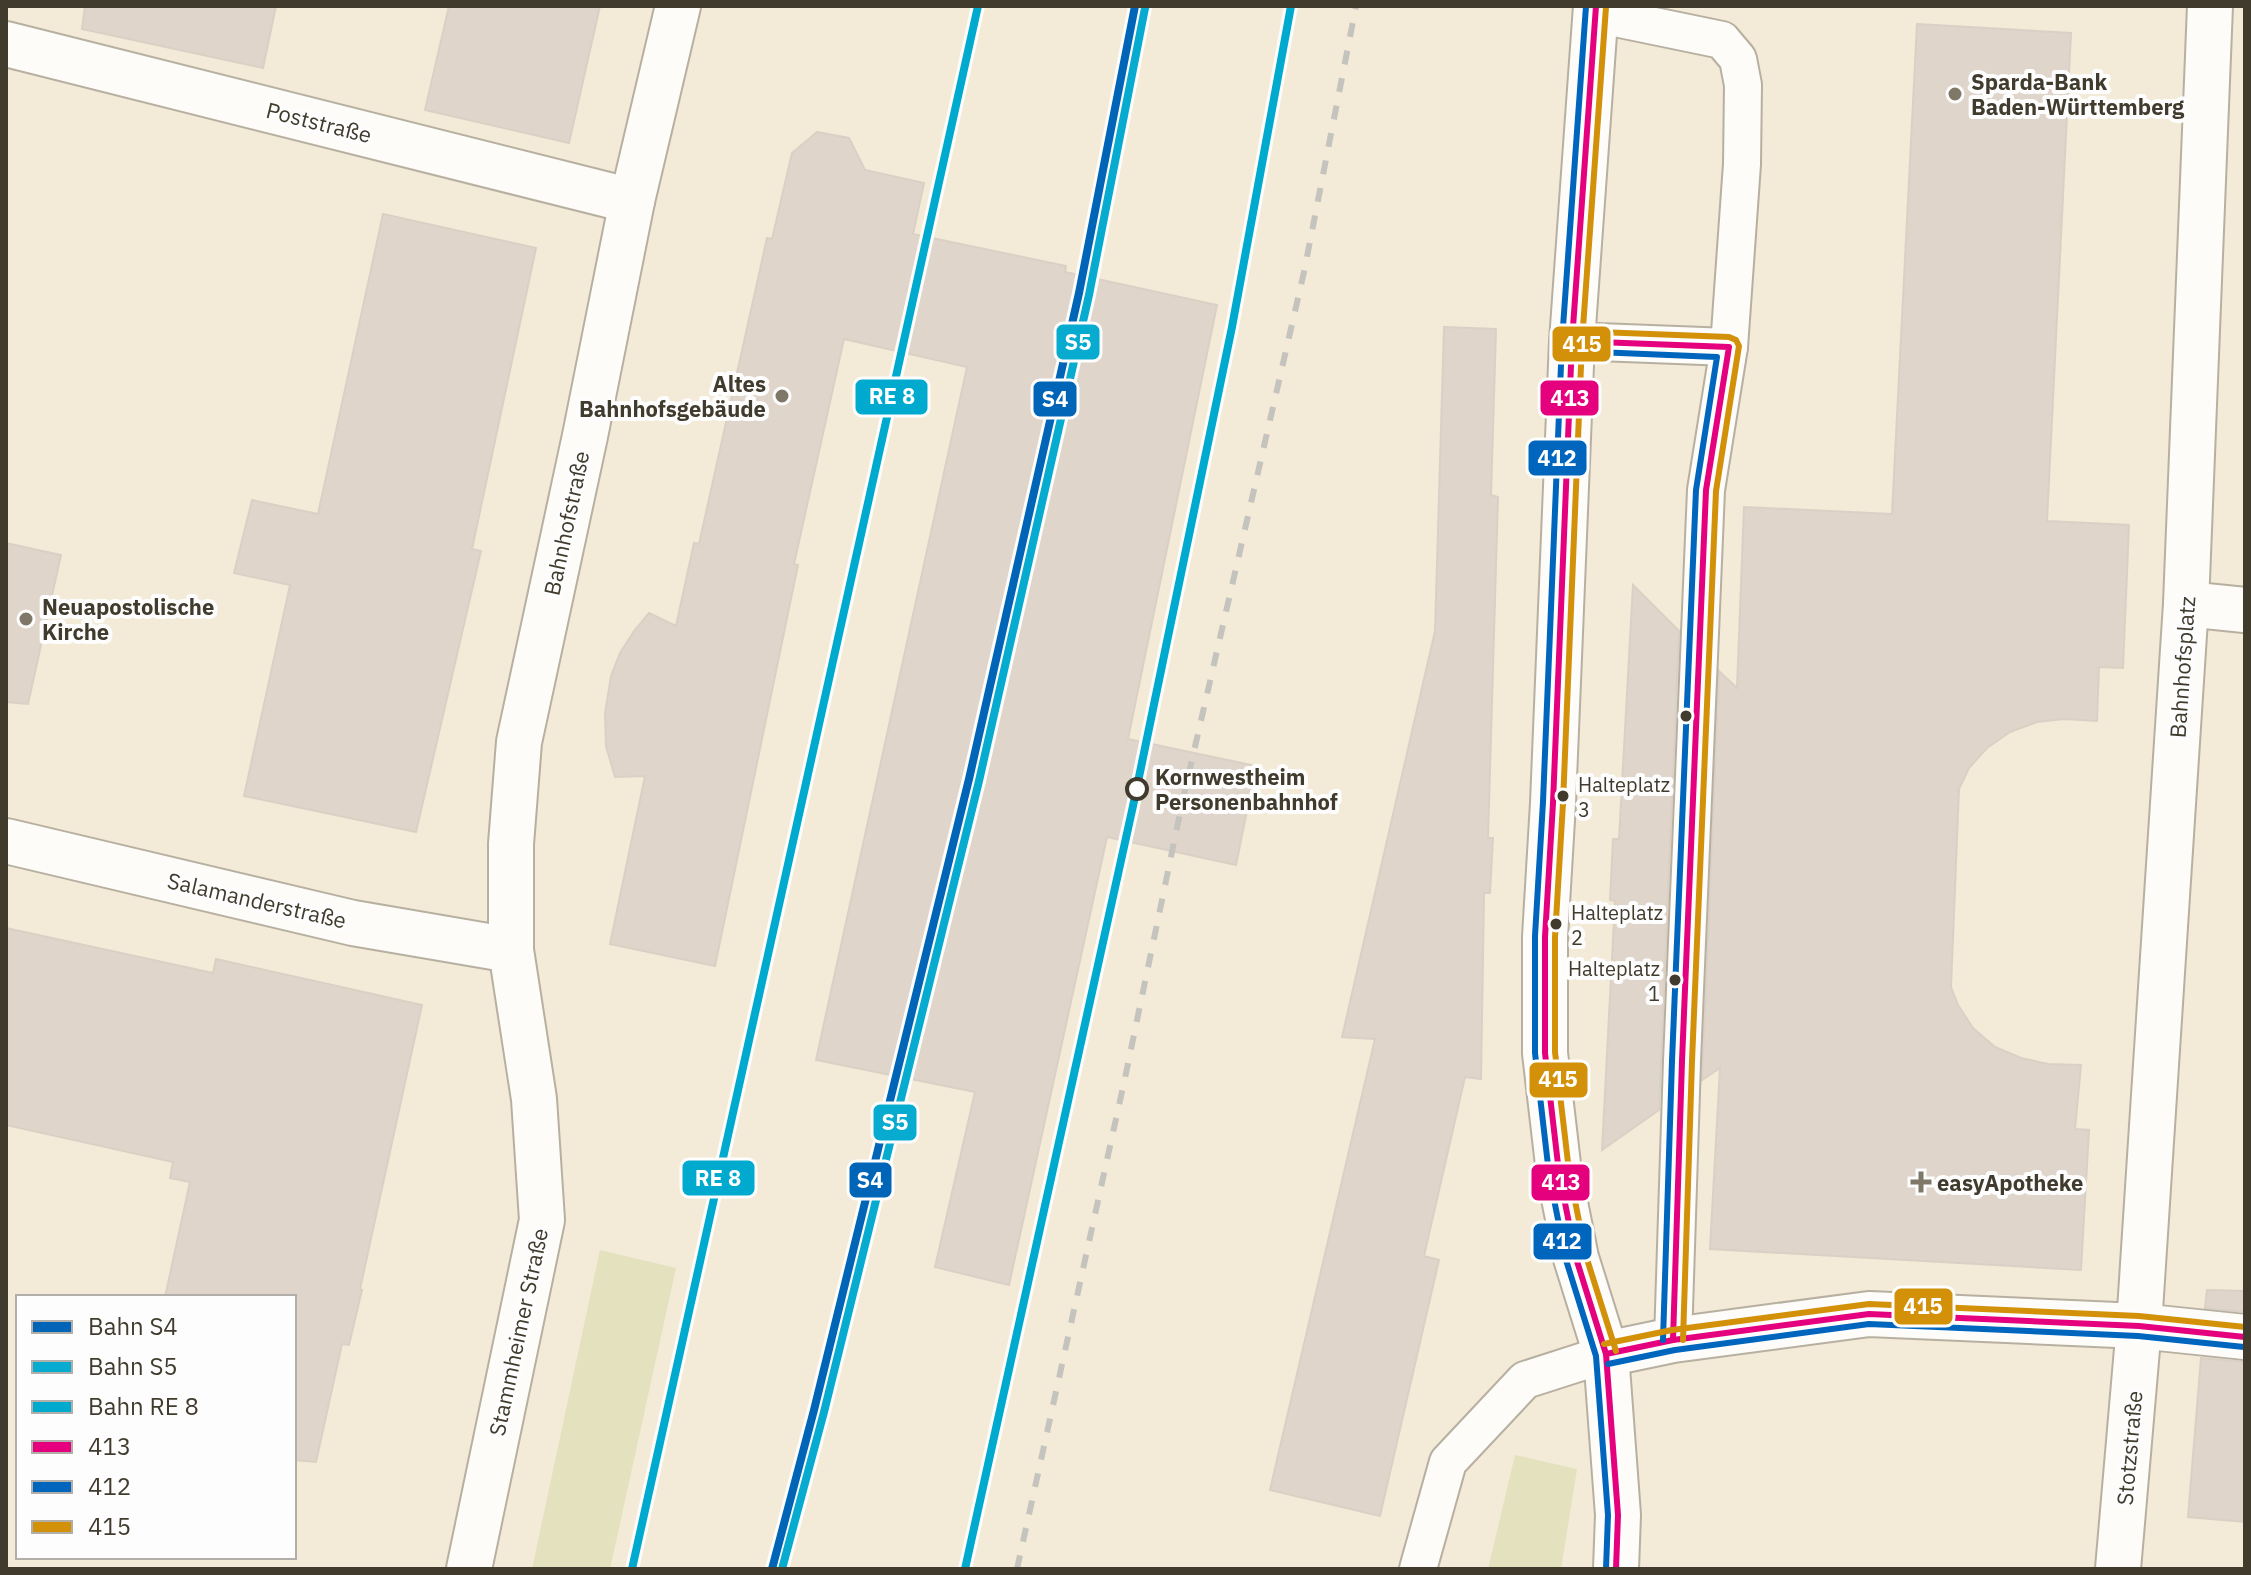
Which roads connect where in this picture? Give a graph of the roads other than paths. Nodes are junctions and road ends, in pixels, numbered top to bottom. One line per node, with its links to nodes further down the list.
1 (678, 6): 5 (street, Bahnhofstraße)
2 (2210, 6): 8 (street, Bahnhofsplatz)
3 (1596, 10): 6 (street); 7 (lane)
4 (6, 44): 5 (street, Poststraße)
5 (632, 201): 11 (street, Bahnhofstraße)
6 (1572, 341): 7 (lane); 15 (street)
7 (1729, 347): 14 (lane)
8 (2186, 604): 9 (street); 12 (street, Bahnhofsplatz)
9 (2245, 610)
10 (6, 841): 11 (street, Salamanderstraße)
11 (511, 950): 16 (street, Stammheimer Straße)
12 (2139, 1326): 13 (street); 14 (street); 19 (street, Stotzstraße)
13 (2245, 1337)
14 (1673, 1340): 15 (street)
15 (1606, 1354): 17 (lane); 18 (street)
16 (469, 1569)
17 (1418, 1569)
18 (1616, 1569)
19 (2118, 1569)

